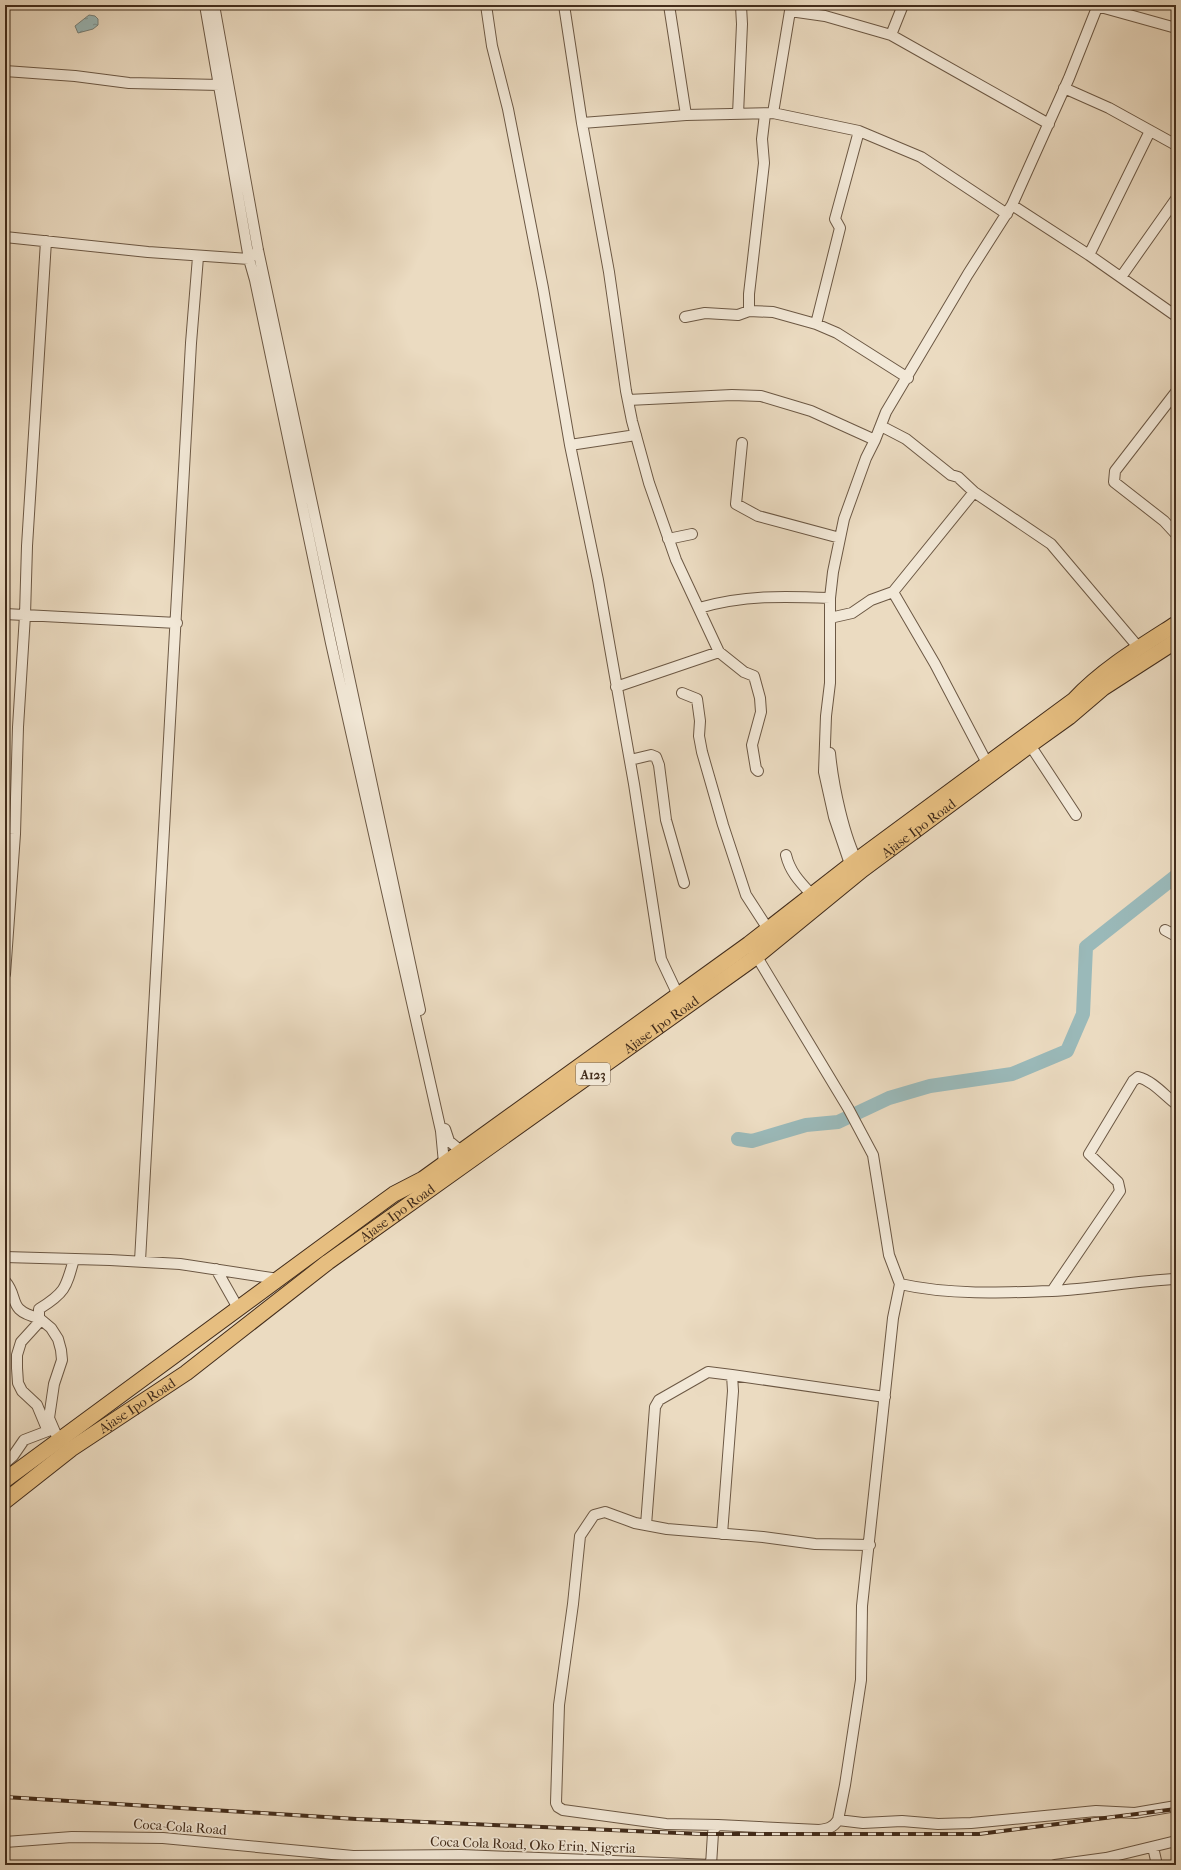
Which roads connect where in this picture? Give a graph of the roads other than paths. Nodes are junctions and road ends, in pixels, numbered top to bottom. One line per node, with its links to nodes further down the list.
1 (205, 5): 13 (street)
2 (214, 5): 28 (street)
3 (486, 5): 44 (street)
4 (564, 5): 18 (street)
5 (669, 5): 17 (street)
6 (903, 5): 11 (street)
7 (741, 6): 15 (street)
8 (1098, 6): 10 (street); 14 (street)
9 (791, 8): 11 (street); 16 (street)
10 (1176, 28)
11 (891, 35): 19 (street)
12 (5, 71): 13 (street)
13 (220, 85): 31 (street)
14 (1064, 88): 19 (street); 20 (street)
15 (738, 114): 16 (street); 17 (street)
16 (769, 114): 21 (street); 33 (street)
17 (686, 115): 18 (street)
18 (582, 123): 39 (street)
19 (1049, 124): 24 (street)
20 (1150, 131): 22 (street); 29 (street)
21 (859, 132): 25 (street); 36 (street)
22 (1176, 145)
23 (1176, 199): 32 (street)
24 (1012, 205): 25 (street); 29 (street)
25 (1007, 214): 37 (street)
26 (5, 237): 27 (street)
27 (46, 241): 30 (street); 54 (street)
28 (258, 250): 31 (street); 80 (street)
29 (1089, 255): 32 (street)
30 (198, 257): 31 (street); 56 (street)
31 (250, 259): 81 (street)
32 (1121, 277): 34 (street)
33 (749, 311): 35 (street); 36 (street)
34 (1176, 316)
35 (685, 317)
36 (816, 324): 37 (street)
37 (908, 378): 40 (street)
38 (1176, 392): 47 (street)
39 (628, 400): 41 (street); 42 (street)
40 (881, 426): 42 (street); 45 (street)
41 (636, 435): 44 (street); 49 (street)
42 (875, 440): 48 (street)
43 (742, 443): 48 (street)
44 (570, 445): 61 (street)
45 (974, 492): 50 (street); 59 (street)
46 (692, 534): 49 (street)
47 (1176, 534)
48 (840, 538): 51 (street)
49 (668, 539): 52 (street)
50 (893, 592): 55 (street); 65 (street)
51 (830, 598): 52 (street); 55 (street)
52 (699, 608): 60 (street)
53 (5, 614): 54 (street)
54 (25, 615): 56 (street); 77 (street)
55 (830, 618): 69 (street)
56 (177, 623): 84 (street)
57 (1176, 624): 59 (highway, Ajase Ipo Road / A123)
58 (1176, 641): 63 (highway, Ajase Ipo Road / A123)
59 (1139, 648): 65 (highway, Ajase Ipo Road / A123)
60 (719, 652): 61 (street); 66 (street)
61 (616, 687): 64 (street)
62 (682, 693): 72 (street)
63 (1030, 745): 67 (street); 69 (highway, Ajase Ipo Road / A123)
64 (630, 760): 70 (street); 78 (street)
65 (987, 763): 69 (highway, Ajase Ipo Road / A123)
66 (758, 771)
67 (1076, 815)
68 (786, 855): 71 (street)
69 (856, 868): 71 (highway, Ajase Ipo Road / A123); 76 (highway, Ajase Ipo Road / A123)
70 (684, 883)
71 (812, 895): 72 (highway, Ajase Ipo Road / A123)
72 (768, 929): 75 (highway, Ajase Ipo Road / A123)
73 (1166, 930): 74 (street)
74 (1176, 936)
75 (749, 944): 76 (street); 78 (highway, Ajase Ipo Road / A123)
76 (757, 956): 89 (street); 98 (highway, Ajase Ipo Road / A123)
77 (5, 974)
78 (678, 995): 80 (highway, Ajase Ipo Road / A123)
79 (1176, 1104): 90 (street)
80 (461, 1151): 81 (highway, Ajase Ipo Road / A123)
81 (444, 1163): 86 (highway, Ajase Ipo Road / A123)
82 (5, 1257): 83 (street)
83 (74, 1259): 84 (street); 92 (street)
84 (140, 1261): 85 (street)
85 (216, 1269): 86 (street); 91 (street)
86 (278, 1279): 91 (highway, Ajase Ipo Road / A123)
87 (1176, 1279): 90 (street)
88 (5, 1281): 92 (street)
89 (900, 1284): 90 (street); 94 (street)
90 (1052, 1291)
91 (238, 1308): 95 (highway, Ajase Ipo Road / A123)
92 (40, 1319): 95 (street); 95 (street)
93 (732, 1376): 94 (street); 99 (street); 100 (street)
94 (885, 1397): 101 (street)
95 (53, 1433): 96 (street); 97 (highway, Ajase Ipo Road / A123)
96 (6, 1463)
97 (5, 1480)
98 (5, 1501)
99 (646, 1525): 100 (street); 104 (street)
100 (722, 1534): 101 (street)
101 (870, 1545): 103 (street)
102 (1176, 1806): 103 (street)
103 (838, 1820): 104 (street)
104 (718, 1825): 109 (street)
105 (1176, 1841): 107 (street)
106 (5, 1842): 108 (street, Coca-Cola Road)
107 (1153, 1847): 110 (street); 111 (street)
108 (353, 1856): 109 (street, Coca Cola Road, Oko Erin, Nigeria)
109 (711, 1865)
110 (1055, 1865)
111 (1157, 1865)

